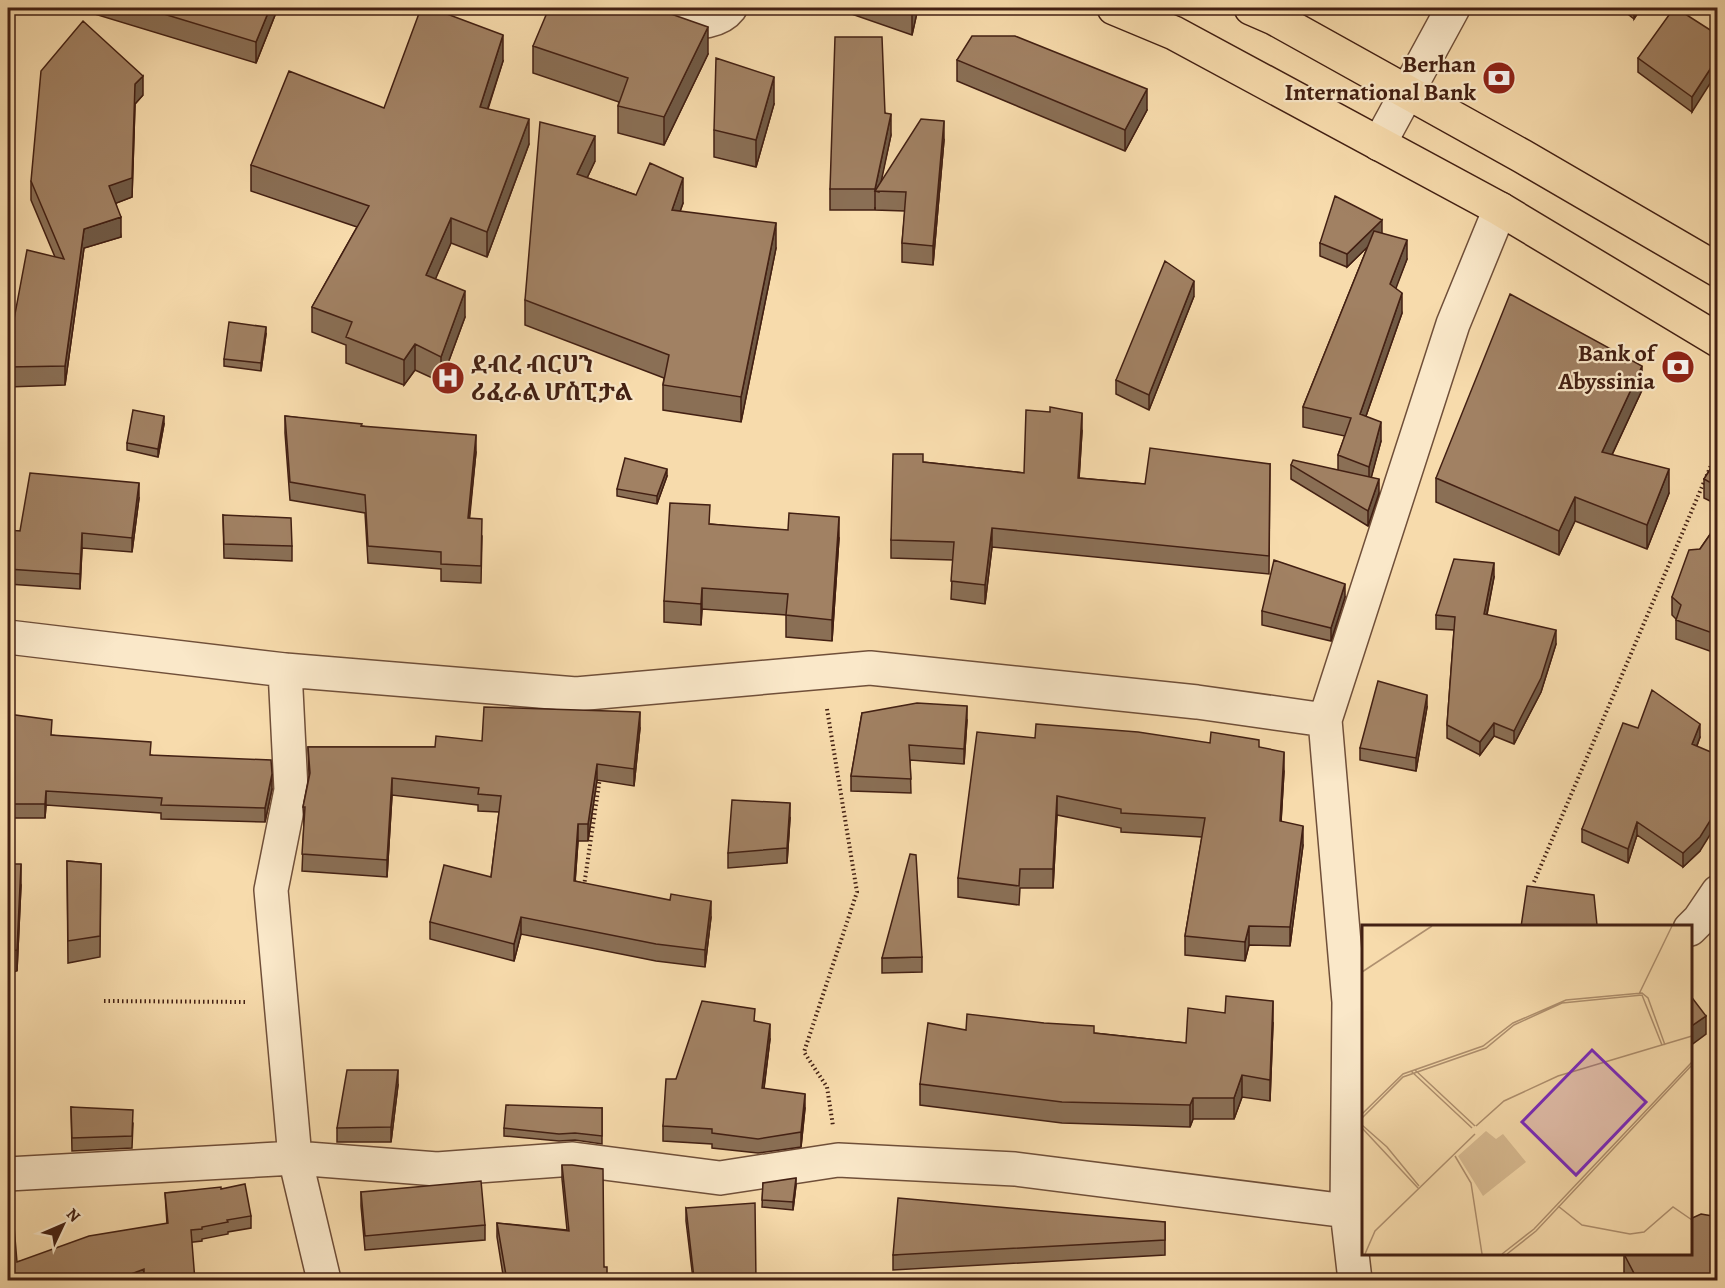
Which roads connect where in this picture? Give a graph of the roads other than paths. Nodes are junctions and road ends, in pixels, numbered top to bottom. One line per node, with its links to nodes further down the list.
1 (666, 8): 2 (street)
2 (730, 8)
3 (1114, 8): 7 (highway)
4 (1251, 8): 6 (highway)
5 (1453, 8): 6 (street)
6 (1408, 93): 7 (street); 9 (highway)
7 (1379, 144): 8 (highway)
8 (1500, 209): 10 (highway); 13 (street)
9 (1718, 270)
10 (1718, 340)
11 (8, 637): 12 (street)
12 (285, 670): 13 (street); 16 (street)
13 (1325, 720): 18 (street)
14 (1718, 892): 15 (street)
15 (1692, 927)
16 (295, 1158): 17 (street); 18 (street); 19 (street)
17 (8, 1174)
18 (1353, 1188): 20 (street)
19 (324, 1281)
20 (1355, 1281)

